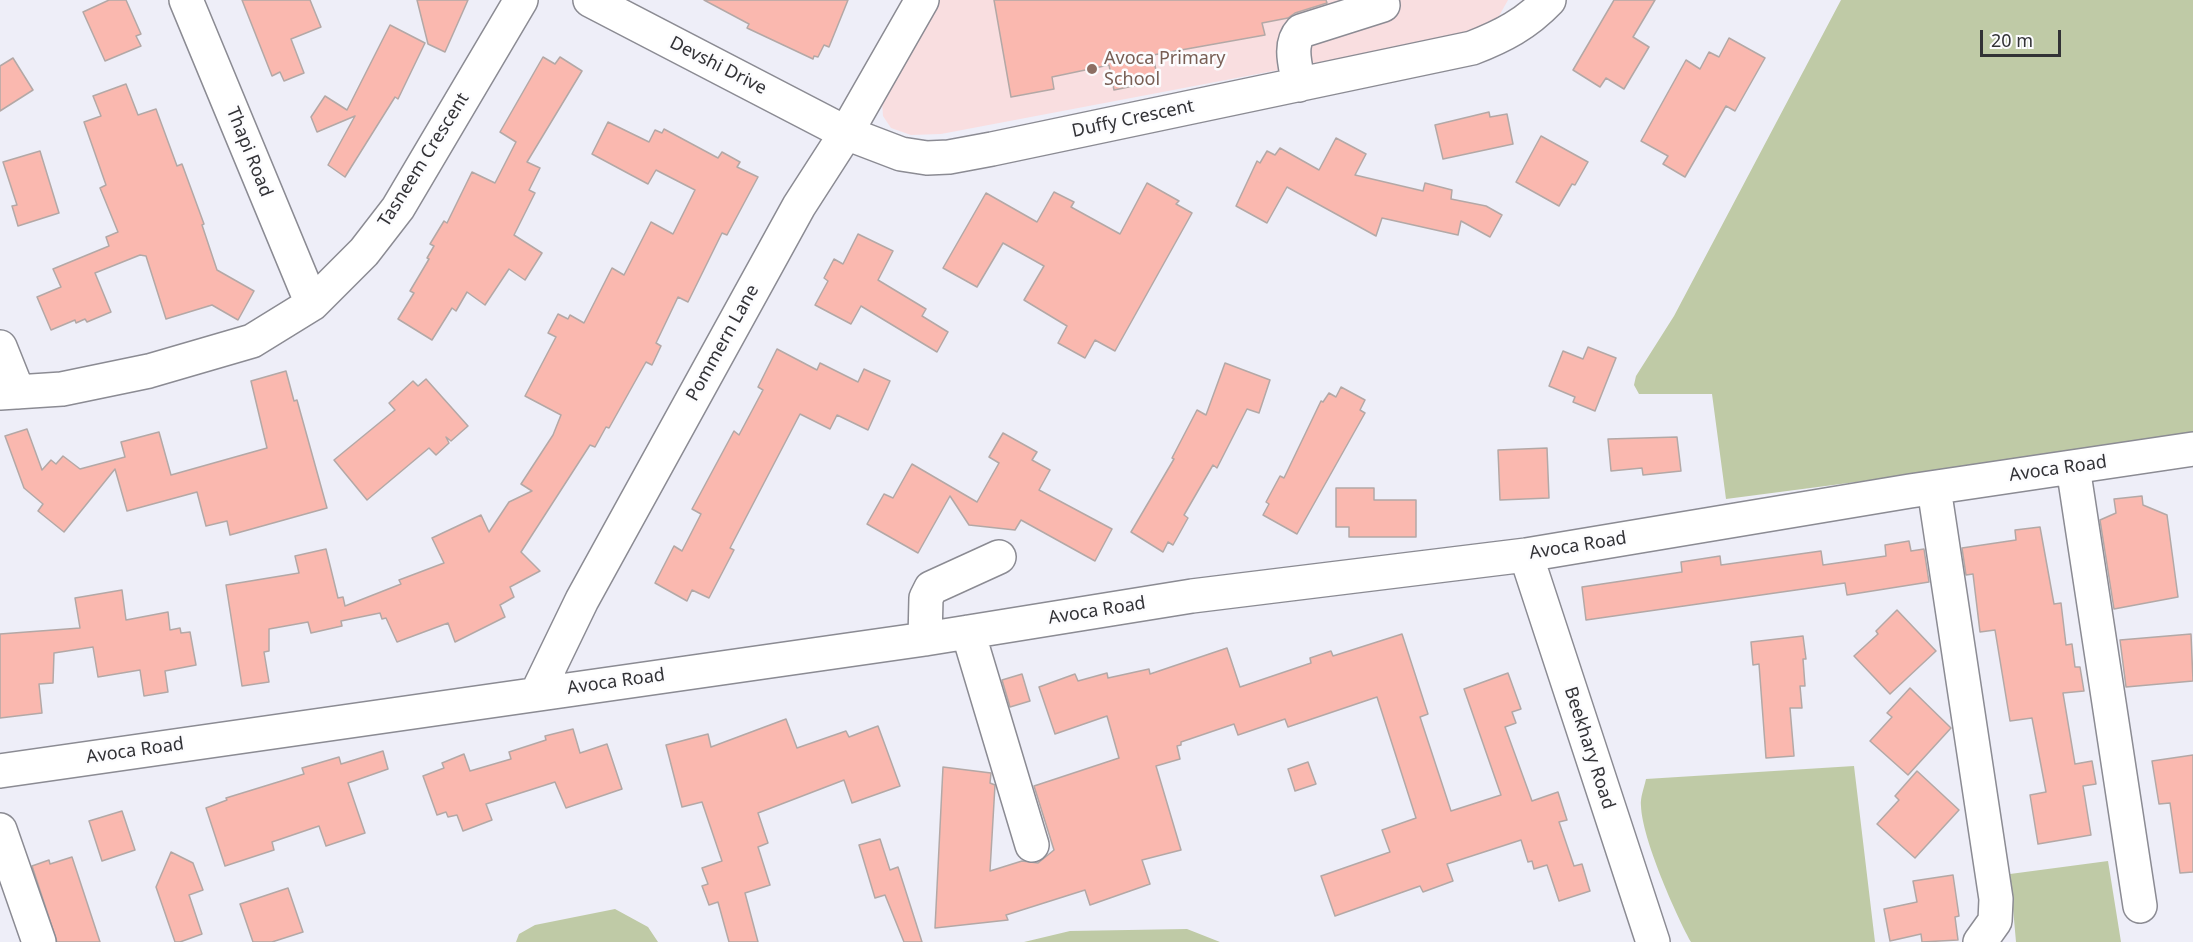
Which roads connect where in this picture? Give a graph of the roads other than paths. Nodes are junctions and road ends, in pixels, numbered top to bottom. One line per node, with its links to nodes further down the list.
1 (186, 0): 9 (street, Thapi Road)
2 (521, 0): 9 (street, Tasneem Crescent)
3 (590, 0): 8 (street, Devshi Drive)
4 (922, 0): 8 (street, Pommern Lane)
5 (1549, 0): 7 (street, Duffy Crescent)
6 (1383, 5): 7 (street)
7 (1299, 85): 8 (street, Duffy Crescent)
8 (846, 133): 19 (street, Pommern Lane)
9 (312, 304): 11 (street, Tasneem Crescent)
10 (0, 347): 11 (street)
11 (9, 392)
12 (2193, 449): 13 (street, Avoca Road)
13 (2073, 467): 14 (street, Avoca Road); 23 (street)
14 (1934, 488): 15 (street, Avoca Road); 26 (street)
15 (1526, 555): 17 (street, Avoca Road); 25 (street, Beekhary Road)
16 (999, 557): 18 (street)
17 (968, 632): 18 (street, Avoca Road); 22 (street)
18 (925, 639): 19 (street, Avoca Road)
19 (537, 693): 20 (street, Avoca Road)
20 (0, 771)
21 (0, 830): 24 (street)
22 (1032, 845)
23 (2140, 906)
24 (39, 942)
25 (1653, 942)
26 (1980, 942)

